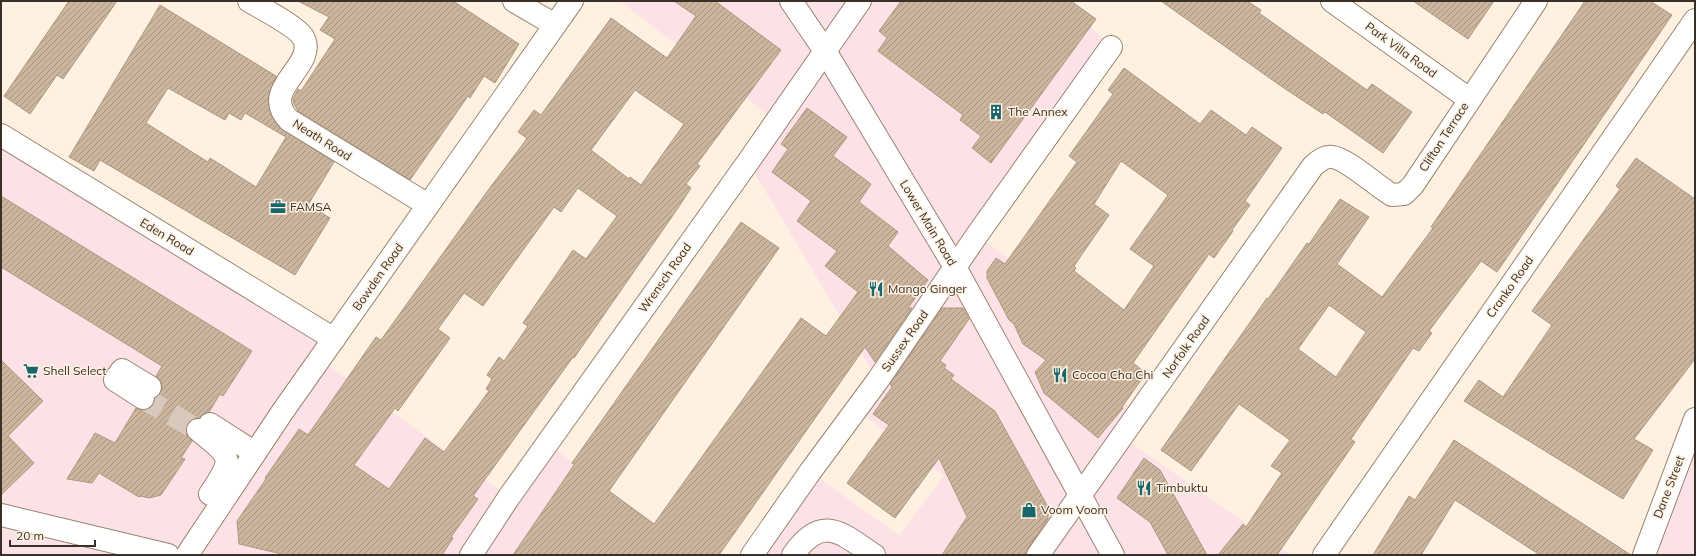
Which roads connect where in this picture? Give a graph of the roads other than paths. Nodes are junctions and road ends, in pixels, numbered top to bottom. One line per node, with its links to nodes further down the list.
1 (249, 1): 15 (street, Neath Road)
2 (514, 1): 9 (street)
3 (572, 1): 9 (street, Bowden Road)
4 (791, 1): 11 (street, Lower Main Road)
5 (860, 1): 11 (street, Wrensch Road)
6 (1332, 1): 12 (street, Park Villa Road)
7 (1536, 1): 12 (street, Clifton Terrace)
8 (1695, 20): 30 (street, Cranko Road)
9 (555, 25): 15 (street, Bowden Road)
10 (1111, 47): 16 (street, Sussex Road)
11 (825, 51): 16 (street, Lower Main Road); 24 (street, Wrensch Road)
12 (1469, 99): 14 (street, Clifton Terrace)
13 (1, 135): 17 (street, Eden Road)
14 (1321, 159): 20 (street, Norfolk Road)
15 (428, 205): 17 (street, Bowden Road)
16 (955, 268): 20 (street, Lower Main Road); 25 (street, Sussex Road)
17 (334, 339): 19 (street, Bowden Road)
18 (1695, 420): 31 (street, Dane Street)
19 (255, 453): 23 (street, Bowden Road); 23 (street)
20 (1081, 495): 28 (street, Norfolk Road); 29 (street, Lower Main Road)
21 (1, 515): 22 (street)
22 (168, 555)
23 (186, 555)
24 (472, 555)
25 (752, 555)
26 (793, 555): 27 (street)
27 (874, 555)
28 (1038, 555)
29 (1112, 555)
30 (1324, 555)
31 (1644, 555)

